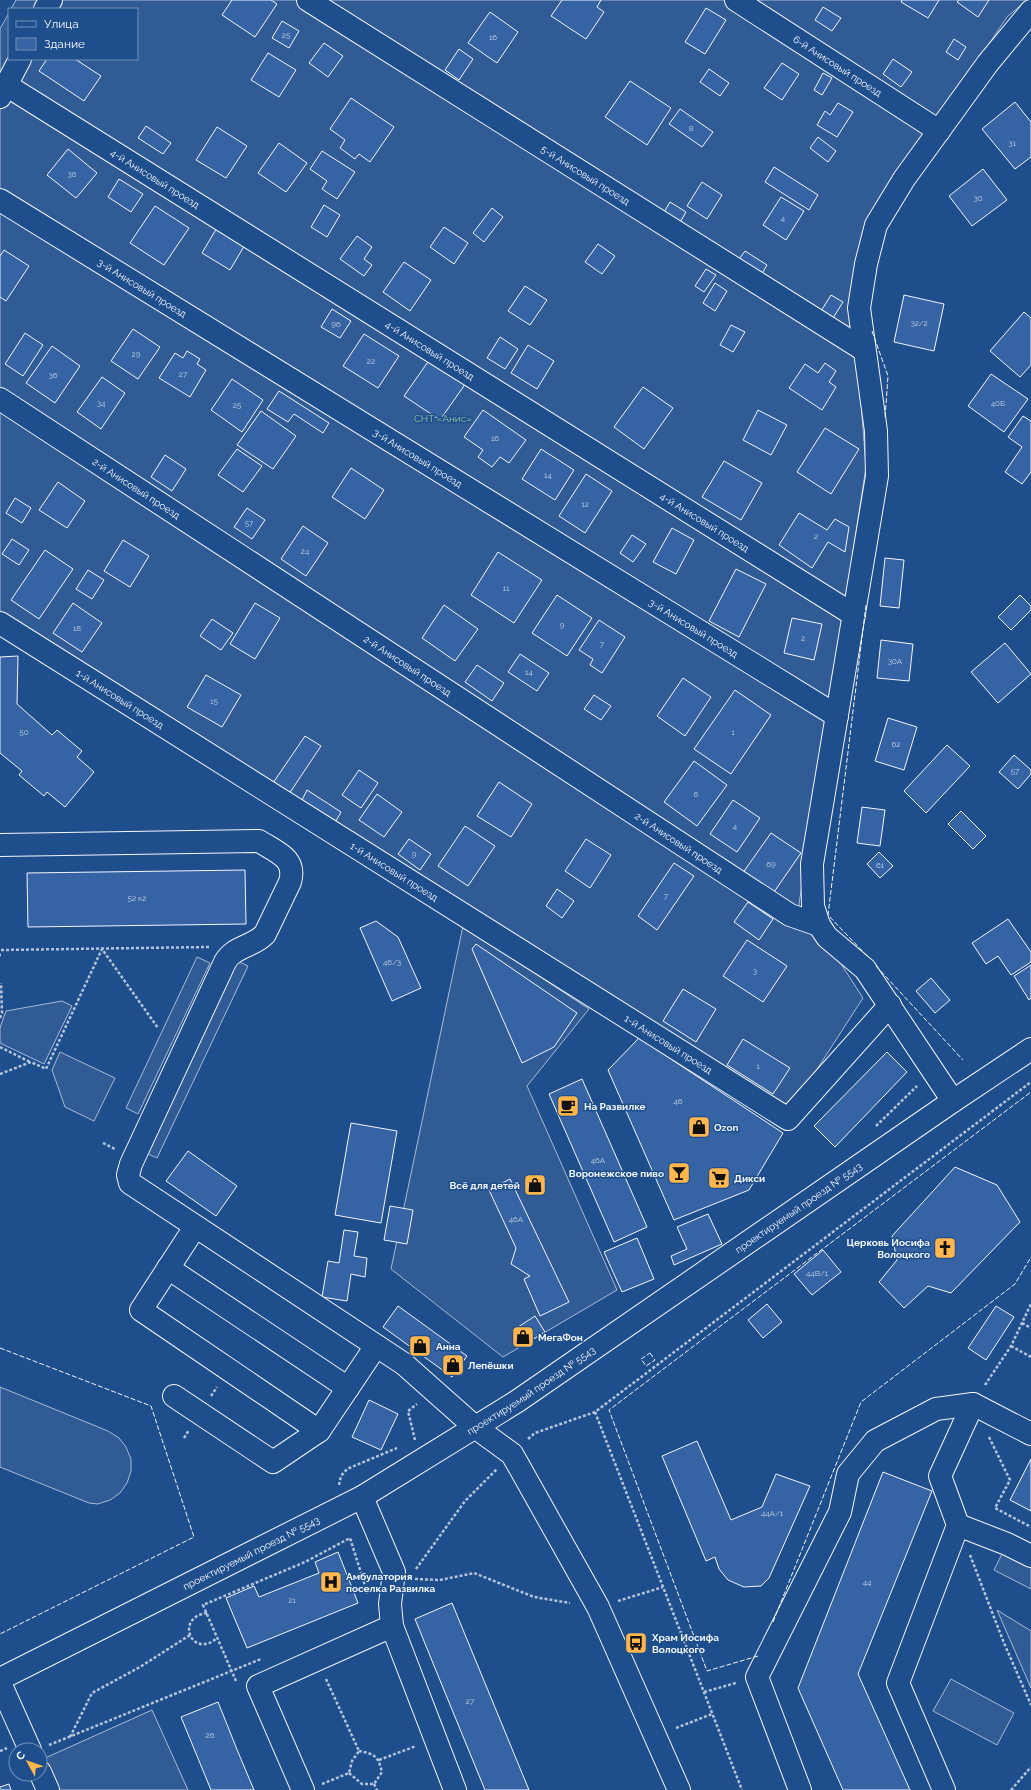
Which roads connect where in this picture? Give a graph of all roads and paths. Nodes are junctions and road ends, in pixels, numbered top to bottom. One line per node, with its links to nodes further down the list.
1 (308, 0): 8 (street, 5-й Анисовый проезд)
2 (736, 0): 6 (street, 6-й Анисовый проезд)
3 (1031, 11): 6 (street)
4 (19, 60): 5 (street)
5 (3, 91): 10 (street, 4-й Анисовый проезд)
6 (939, 131): 8 (street)
7 (0, 200): 12 (street, 3-й Анисовый проезд)
8 (864, 350): 10 (street)
9 (0, 399): 14 (street, 2-й Анисовый проезд)
10 (854, 615): 12 (street)
11 (0, 623): 19 (street, 1-й Анисовый проезд)
12 (837, 716): 14 (street)
13 (0, 845): 17 (street)
14 (819, 925): 19 (street)
15 (102, 949): 16 (path); 17 (path); 21 (path); 24 (path)
16 (1, 950)
17 (232, 953): 28 (street)
18 (1, 983): 20 (path)
19 (890, 1005): 27 (street)
20 (0, 1018)
21 (158, 1028)
22 (0, 1047): 24 (path)
23 (1031, 1049): 27 (street, проектируемый проезд № 5543)
24 (31, 1062): 25 (path)
25 (0, 1074)
26 (1031, 1082): 40 (path)
27 (953, 1101): 41 (street, проектируемый проезд № 5543)
28 (195, 1227): 29 (street); 33 (street)
29 (168, 1268): 36 (street); 42 (street)
30 (1031, 1304): 31 (path)
31 (1022, 1323): 32 (path); 34 (path)
32 (1031, 1328)
33 (376, 1346): 36 (street); 37 (street)
34 (1011, 1346): 35 (path); 39 (path)
35 (1031, 1357)
36 (348, 1388): 42 (street)
37 (433, 1390): 41 (street); 44 (path)
38 (174, 1396): 42 (street)
39 (973, 1404): 43 (street); 49 (street); 50 (path); 64 (street)
40 (595, 1412): 46 (path); 54 (path)
41 (475, 1427): 46 (street); 48 (street, проектируемый проезд № 5543)
42 (319, 1431)
43 (1031, 1434)
44 (408, 1444)
45 (401, 1446): 47 (path)
46 (512, 1454): 52 (path); 56 (street)
47 (340, 1490)
48 (362, 1497): 58 (street); 65 (street, проектируемый проезд № 5543)
49 (958, 1525): 51 (street); 69 (path); 85 (street)
50 (1031, 1527)
51 (1031, 1556)
52 (413, 1573)
53 (409, 1579): 56 (path)
54 (663, 1587): 56 (path); 68 (path)
55 (369, 1597): 57 (path)
56 (598, 1607): 82 (street)
57 (207, 1613): 59 (path); 60 (path)
58 (392, 1626): 62 (street); 71 (street)
59 (190, 1635): 60 (path); 70 (path)
60 (217, 1638): 63 (path)
61 (267, 1657): 63 (path)
62 (317, 1660): 74 (path); 79 (street)
63 (232, 1670): 67 (path); 70 (path)
64 (757, 1677): 68 (path); 84 (street)
65 (0, 1679)
66 (0, 1683): 72 (street)
67 (238, 1684)
68 (704, 1692): 83 (path)
69 (1031, 1705)
70 (70, 1737): 73 (path)
71 (435, 1739): 75 (path); 81 (street)
72 (27, 1742)
73 (48, 1746)
74 (359, 1751): 75 (path); 77 (path)
75 (379, 1760): 78 (path)
76 (1031, 1767): 86 (path)
77 (349, 1773): 78 (path); 79 (path)
78 (374, 1784): 80 (path)
79 (309, 1789)
80 (377, 1790)
81 (455, 1790)
82 (679, 1790)
83 (742, 1790)
84 (800, 1790)
85 (944, 1790)
86 (1011, 1790)

